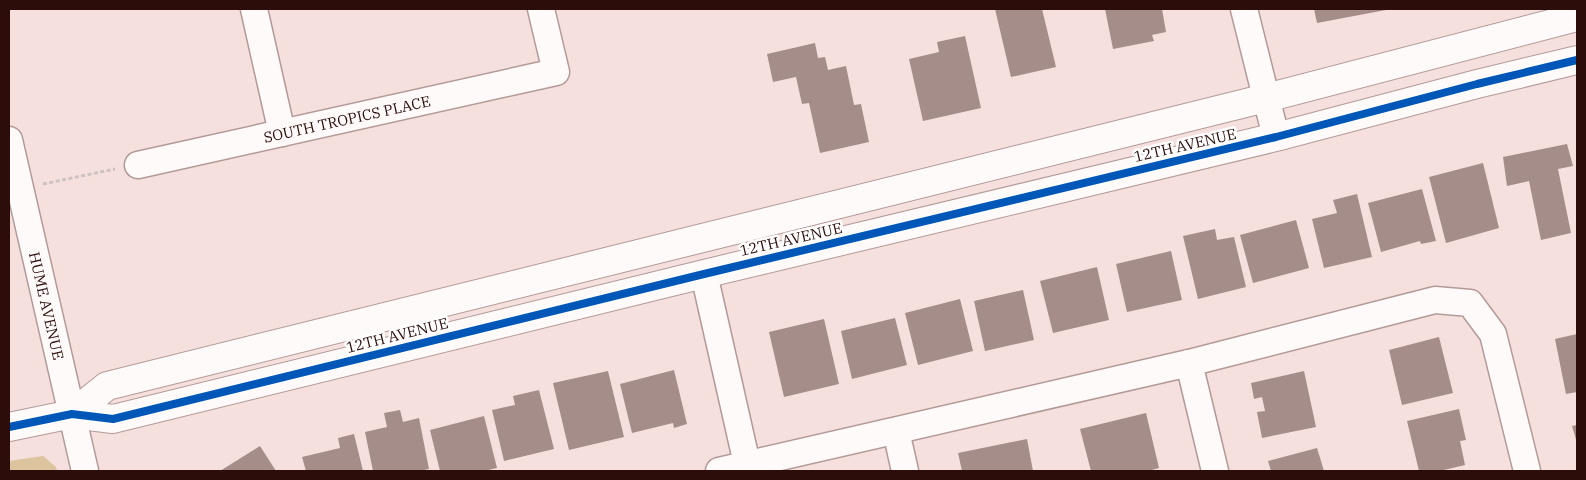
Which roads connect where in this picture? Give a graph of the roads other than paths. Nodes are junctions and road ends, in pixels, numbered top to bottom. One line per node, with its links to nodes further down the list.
1 (254, 9): 7 (street)
2 (541, 9): 7 (street, SOUTH TROPICS PLACE)
3 (1244, 9): 6 (street)
4 (1565, 16): 6 (street, 12TH AVENUE)
5 (1577, 60): 8 (street, 12TH AVENUE)
6 (1266, 98): 8 (street); 11 (street, 12TH AVENUE)
7 (282, 133): 10 (street, SOUTH TROPICS PLACE)
8 (1276, 138): 12 (street, 12TH AVENUE)
9 (9, 140): 14 (street, HUME AVENUE)
10 (138, 165)
11 (946, 177): 12 (street); 14 (street, 12TH AVENUE)
12 (704, 274): 14 (street, 12TH AVENUE); 17 (street)
13 (1188, 363): 16 (street); 21 (street); 22 (street)
14 (72, 414): 15 (street, 12TH AVENUE); 18 (street, HUME AVENUE)
15 (9, 427)
16 (896, 431): 17 (street); 20 (street)
17 (747, 464): 19 (street)
18 (84, 471)
19 (720, 471)
20 (906, 471)
21 (1215, 471)
22 (1527, 471)

